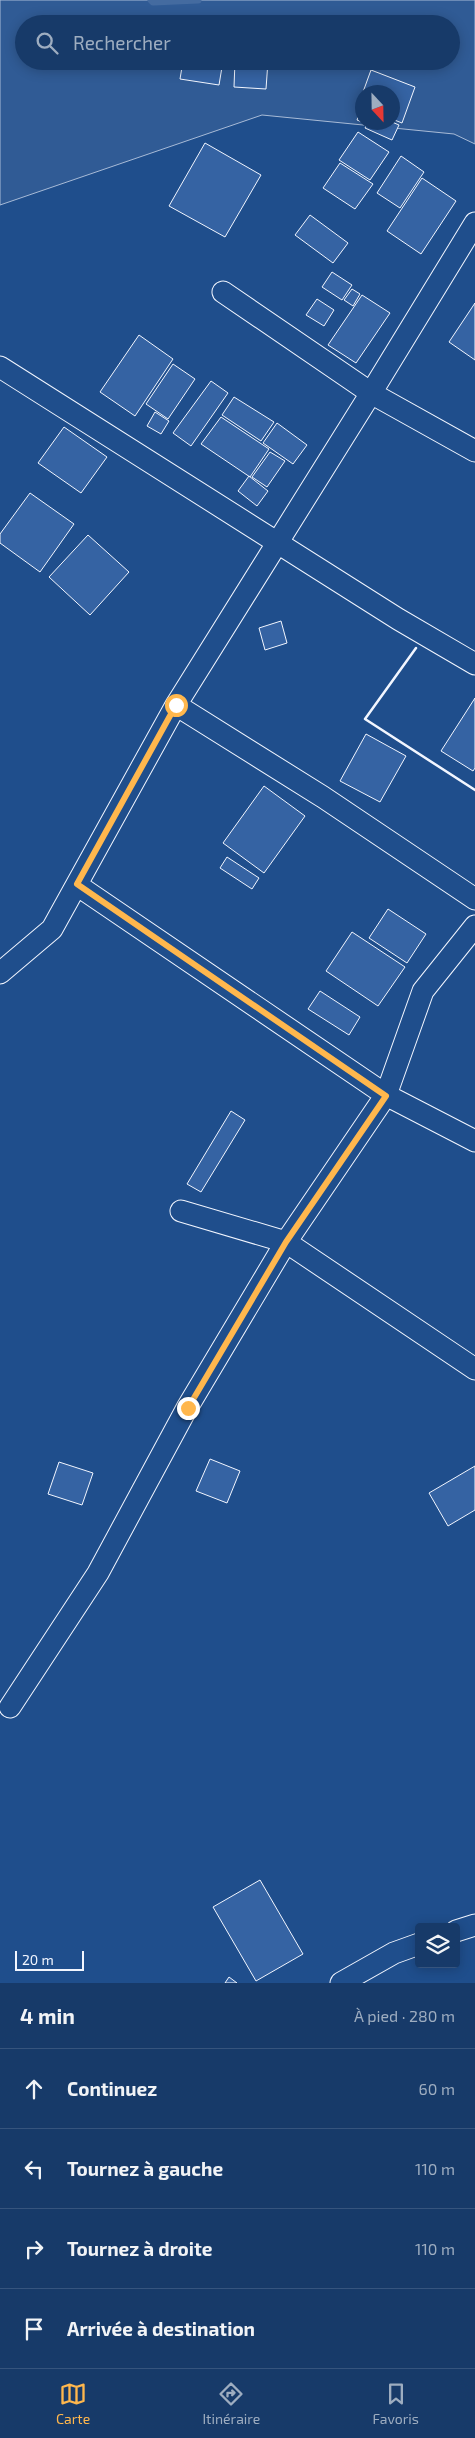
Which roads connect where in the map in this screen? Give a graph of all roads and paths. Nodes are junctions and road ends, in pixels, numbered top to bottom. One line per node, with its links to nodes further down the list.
1 (475, 223): 4 (street)
2 (223, 292): 4 (street)
3 (0, 367): 6 (street)
4 (371, 393): 5 (street); 6 (street)
5 (475, 451)
6 (278, 542): 7 (street); 8 (street)
7 (475, 664)
8 (176, 705): 9 (street); 10 (street)
9 (77, 884): 12 (street); 13 (street)
10 (475, 899)
11 (475, 926): 13 (street)
12 (0, 973)
13 (386, 1096): 14 (street); 16 (street)
14 (475, 1141)
15 (180, 1211): 16 (street)
16 (286, 1242): 17 (street); 18 (street)
17 (475, 1369)
18 (10, 1707)
19 (475, 1924): 20 (street)
20 (460, 1930)
21 (415, 1945): 22 (street)
22 (341, 1983)

